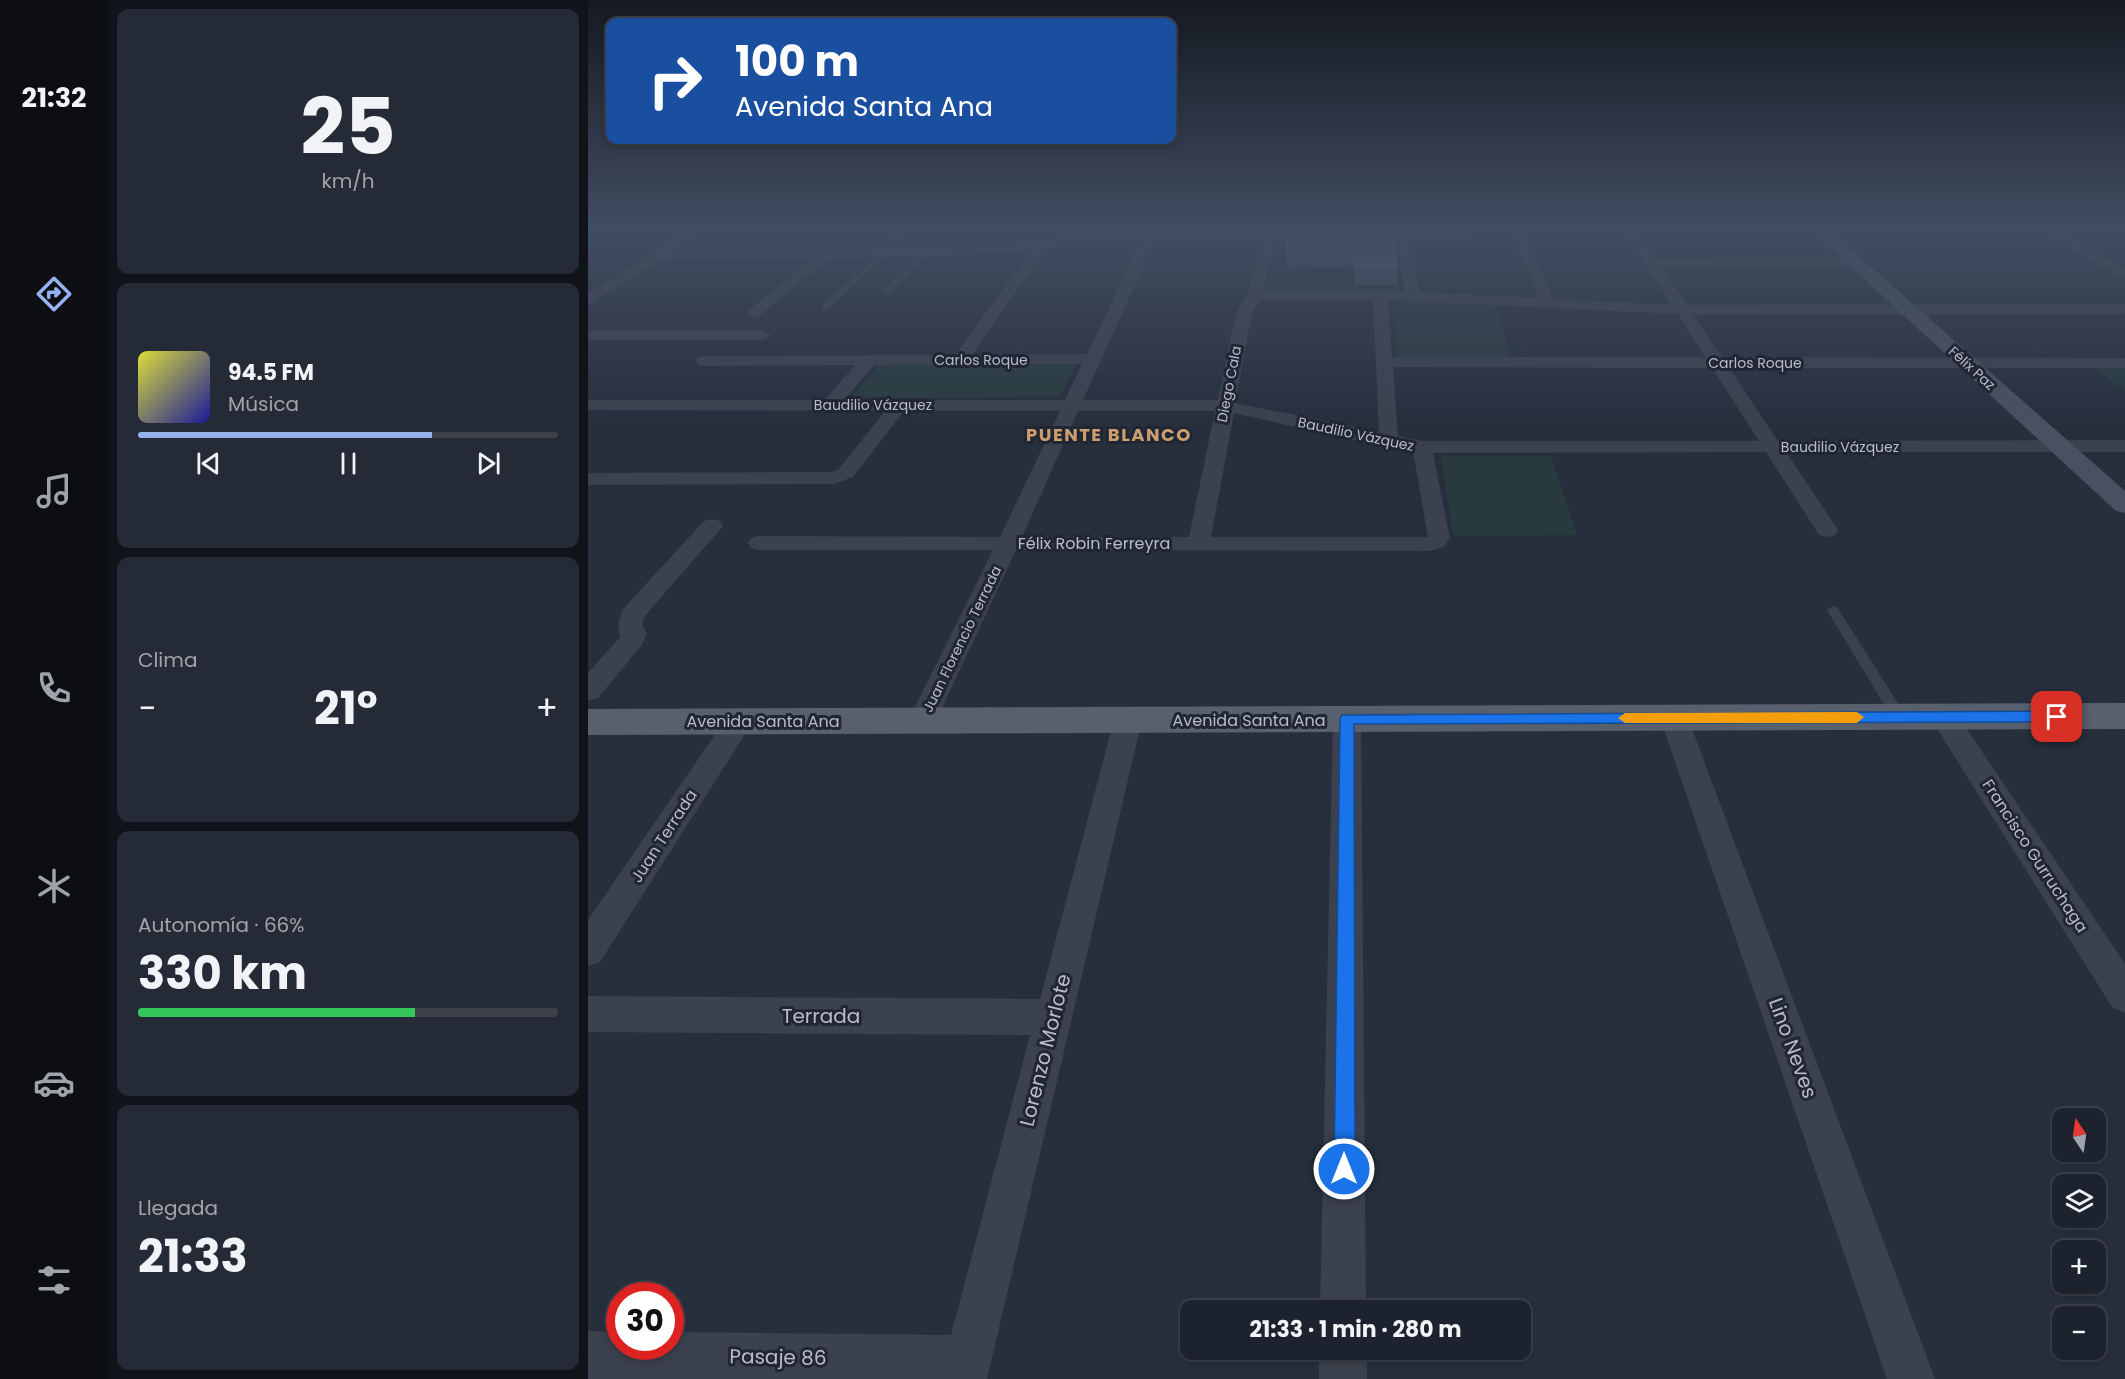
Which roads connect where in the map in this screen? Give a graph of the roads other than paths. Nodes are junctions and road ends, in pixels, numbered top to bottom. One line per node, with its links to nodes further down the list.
1 (777, 294): 16 (street)
2 (840, 294): 12 (lane)
3 (1007, 294): 23 (street)
4 (1123, 294): 21 (street, Juan Florencio Terrada)
5 (1545, 294): 11 (street)
6 (1672, 294): 15 (street)
7 (1890, 294): 13 (main road, Félix Paz)
8 (1255, 295): 9 (street); 33 (street, Diego Cala)
9 (1380, 296): 10 (street); 25 (street)
10 (1412, 296): 11 (street)
11 (1548, 303): 15 (street)
12 (825, 308)
13 (1906, 309): 14 (street); 15 (street); 27 (main road, Félix Paz)
14 (2125, 309)
15 (1682, 310): 26 (street)
16 (754, 313)
17 (588, 335): 18 (street)
18 (763, 335)
19 (588, 350): 20 (street)
20 (669, 350)
21 (1092, 359): 23 (street, Carlos Roque); 32 (street, Juan Florencio Terrada)
22 (869, 360): 23 (street, Carlos Roque); 24 (street, Carlos Roque); 30 (street)
23 (960, 360)
24 (704, 361)
25 (1384, 362): 26 (street, Carlos Roque); 34 (street)
26 (1717, 363): 27 (street, Carlos Roque); 38 (street)
27 (1966, 363): 28 (street, Carlos Roque); 35 (main road, Félix Paz)
28 (2125, 363)
29 (588, 405): 30 (street, Baudilio Vázquez)
30 (830, 405): 31 (street, Baudilio Vázquez)
31 (899, 405): 32 (street, Baudilio Vázquez); 39 (street)
32 (1071, 405): 33 (street, Baudilio Vázquez); 45 (street, Juan Florencio Terrada)
33 (1224, 406): 34 (street, Baudilio Vázquez); 43 (street, Diego Cala)
34 (1389, 442): 37 (street, Baudilio Vázquez)
35 (2061, 446): 36 (street, Baudilio Vázquez); 38 (street, Baudilio Vázquez); 40 (main road, Félix Paz)
36 (2125, 446)
37 (1422, 447): 38 (street, Baudilio Vázquez); 43 (street, Félix Robin Ferreyra)
38 (1773, 448): 42 (street)
39 (588, 479)
40 (2125, 505)
41 (712, 526): 47 (street)
42 (1827, 530)
43 (1199, 542): 45 (street, Félix Robin Ferreyra)
44 (759, 543): 45 (street, Félix Robin Ferreyra)
45 (1008, 543): 55 (street, Juan Florencio Terrada)
46 (1833, 610): 49 (lane)
47 (588, 691)
48 (2125, 716): 50 (main road, Avenida Santa Ana)
49 (1899, 717): 50 (main road, Avenida Santa Ana); 51 (main road, Avenida Santa Ana)
50 (1944, 717): 58 (street, Francisco Gurruchaga)
51 (1674, 718): 52 (main road, Avenida Santa Ana); 66 (street, Lino Neves)
52 (1347, 719): 53 (main road, Avenida Santa Ana); 61 (street)
53 (1128, 720): 55 (main road, Avenida Santa Ana); 60 (street, Lorenzo Morlote)
54 (739, 721): 55 (main road, Avenida Santa Ana); 56 (main road, Avenida Santa Ana); 57 (street, Juan Terrada)
55 (922, 721)
56 (588, 722)
57 (588, 950)
58 (2125, 995)
59 (588, 1014): 60 (street, Terrada)
60 (1053, 1017): 64 (street, Lorenzo Morlote)
61 (1343, 1300)
62 (588, 1355): 64 (street, Pasaje 86)
63 (1343, 1360): 65 (street)
64 (965, 1369)
65 (1343, 1379)
66 (1911, 1379)

